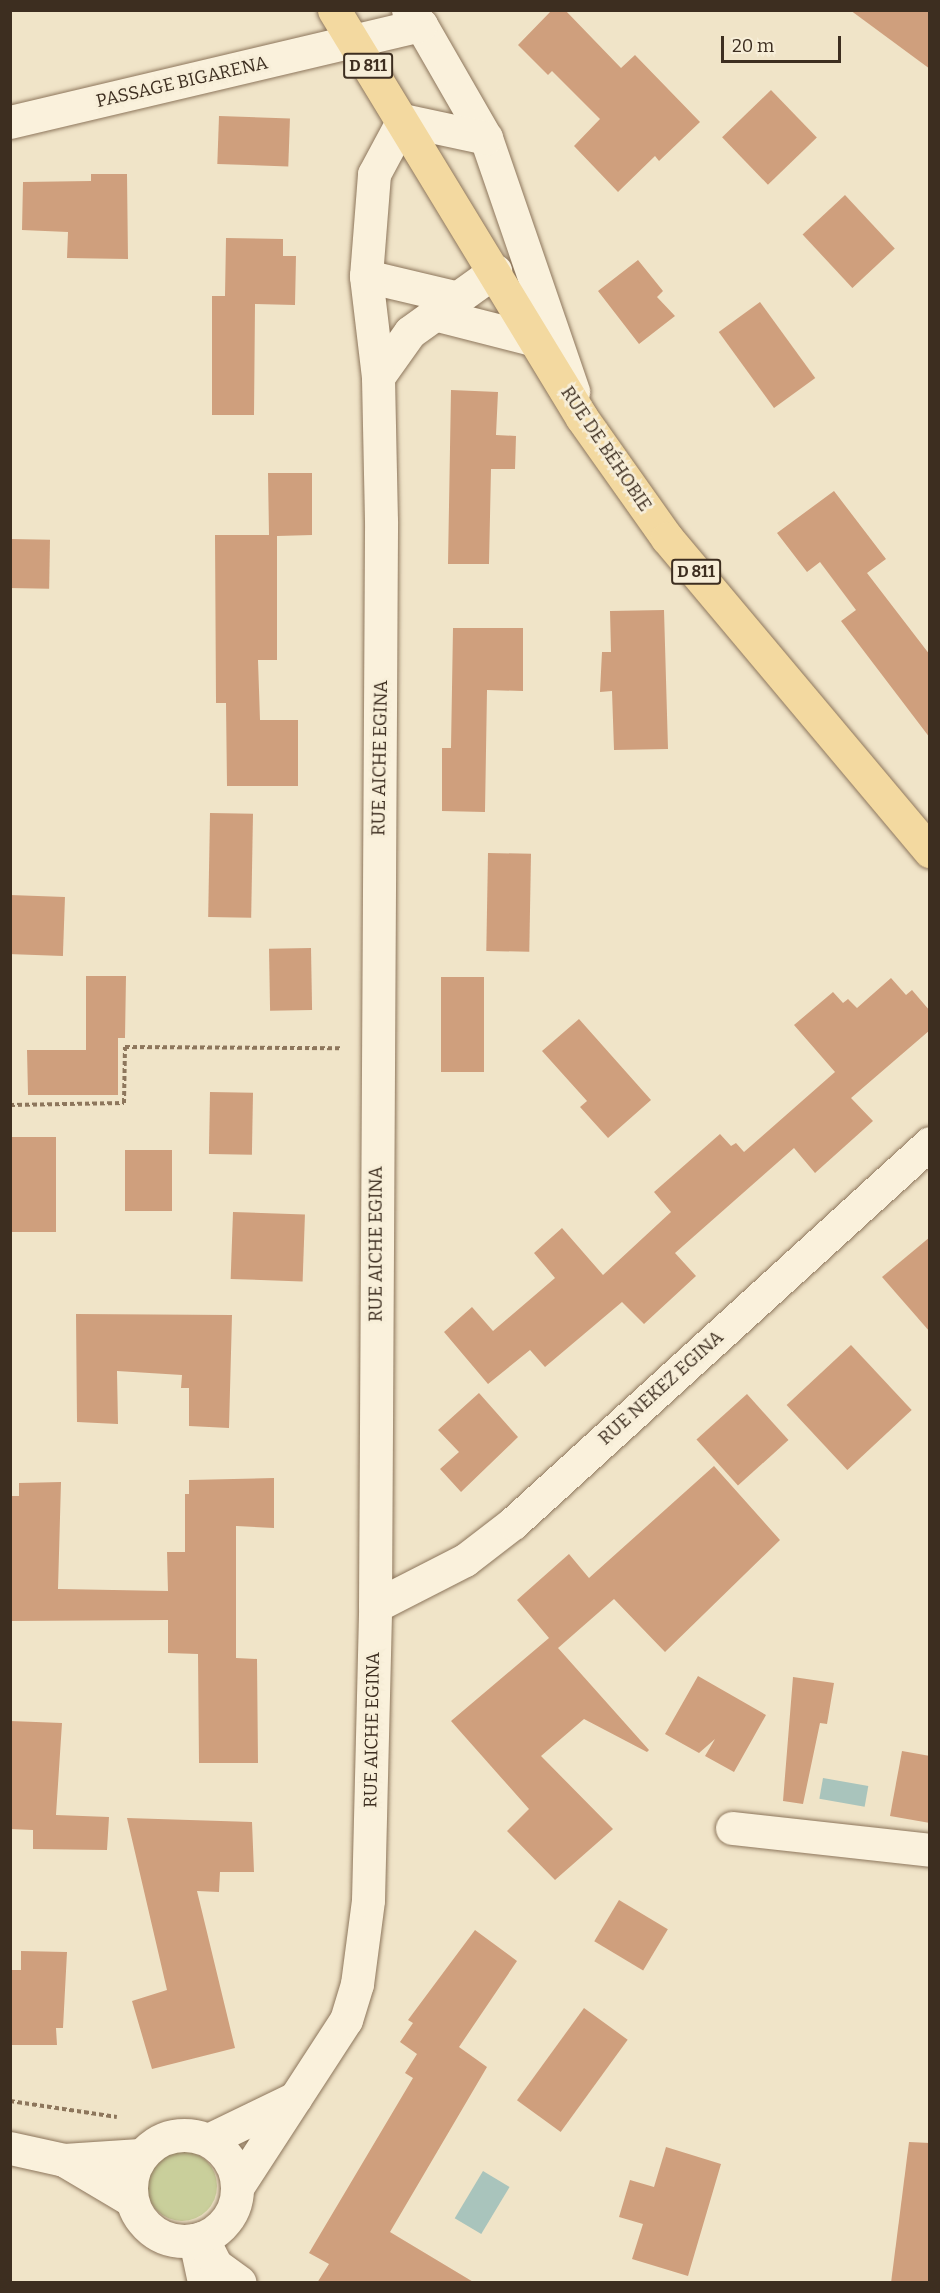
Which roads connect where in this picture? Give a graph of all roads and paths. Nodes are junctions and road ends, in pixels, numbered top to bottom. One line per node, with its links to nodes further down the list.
1 (334, 10): 3 (main road, RUE DE BÉHOBIE / D 811)
2 (415, 18): 3 (street, PASSAGE BIGARENA); 6 (street)
3 (354, 43): 4 (main road, RUE DE BÉHOBIE / D 811); 5 (street, PASSAGE BIGARENA)
4 (403, 120): 6 (street); 8 (main road, RUE DE BÉHOBIE / D 811); 9 (street, RUE AICHE EGINA)
5 (10, 122)
6 (486, 138): 7 (street)
7 (514, 216): 8 (street); 13 (street)
8 (495, 271): 10 (street); 11 (main road, RUE DE BÉHOBIE / D 811)
9 (366, 276): 10 (street); 12 (street, RUE AICHE EGINA)
10 (444, 306): 11 (street); 12 (street)
11 (536, 340): 13 (main road, RUE DE BÉHOBIE / D 811)
12 (378, 377): 15 (street, RUE AICHE EGINA)
13 (582, 418): 14 (main road, RUE DE BÉHOBIE / D 811)
14 (930, 851)
15 (377, 1048): 16 (path); 18 (street, RUE AICHE EGINA)
16 (10, 1105)
17 (930, 1143): 18 (street, RUE NEKEZ EGINA)
18 (375, 1606): 21 (street, RUE AICHE EGINA)
19 (732, 1828): 20 (street)
20 (930, 1850)
21 (299, 2096): 23 (street); 27 (street, RUE AICHE EGINA)
22 (10, 2101): 24 (path)
23 (208, 2140): 24 (street); 27 (street)
24 (150, 2147): 26 (street); 28 (street)
25 (10, 2148): 26 (street)
26 (64, 2160): 28 (street)
27 (238, 2186): 29 (street)
28 (131, 2200): 29 (street)
29 (199, 2239): 30 (street); 31 (street)
30 (204, 2283)
31 (239, 2283)

